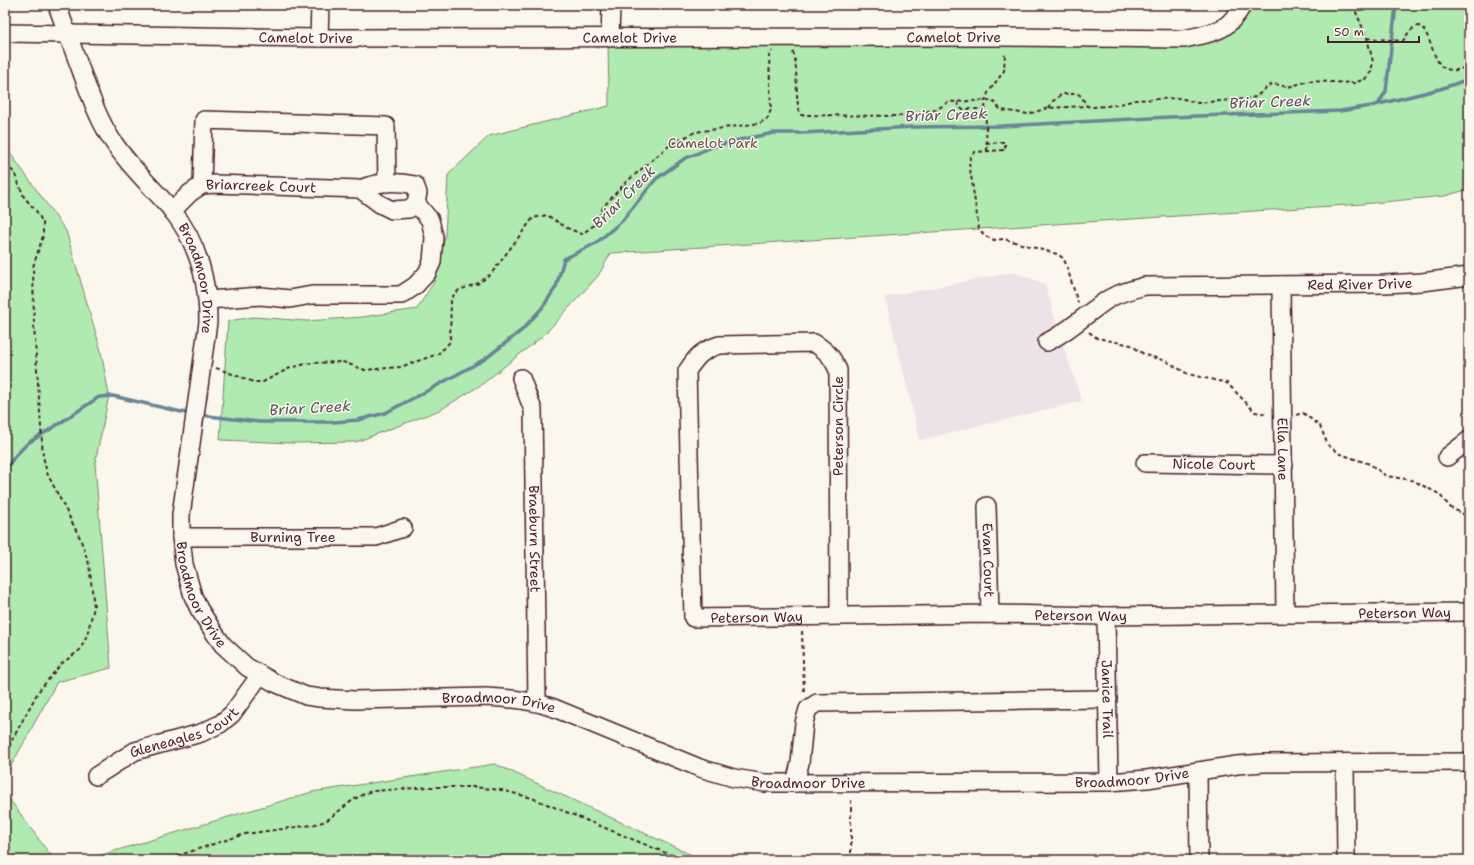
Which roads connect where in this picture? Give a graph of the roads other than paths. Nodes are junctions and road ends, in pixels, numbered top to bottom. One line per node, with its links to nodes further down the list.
1 (57, 5): 6 (street, Broadmoor Drive)
2 (320, 5): 7 (street)
3 (611, 5): 8 (street)
4 (1243, 5): 8 (street, Camelot Drive)
5 (5, 33): 6 (street, Camelot Drive)
6 (67, 34): 7 (street, Camelot Drive); 13 (street, Broadmoor Drive)
7 (319, 38): 8 (street, Camelot Drive)
8 (610, 38)
9 (387, 183): 10 (street); 11 (street, Briarcreek Court); 12 (street, Briarcreek Court)
10 (202, 185): 11 (street, Briarcreek Court); 13 (street, Briarcreek Court)
11 (360, 189): 12 (street)
12 (416, 203): 16 (street)
13 (172, 211): 16 (street, Broadmoor Drive)
14 (1469, 276): 15 (street, Red River Drive)
15 (1281, 284): 17 (street, Red River Drive); 22 (street, Ella Lane)
16 (208, 300): 25 (street, Broadmoor Drive)
17 (1047, 342)
18 (521, 378): 34 (street, Braeburn Street)
19 (1469, 440): 20 (street)
20 (1447, 457)
21 (1145, 463): 22 (street, Nicole Court)
22 (1284, 465): 28 (street, Ella Lane)
23 (987, 506): 27 (street, Evan Court)
24 (403, 528): 25 (street, Burning Tree)
25 (181, 537): 32 (street, Broadmoor Drive)
26 (1469, 612): 28 (street, Peterson Way)
27 (990, 614): 29 (street, Peterson Way); 30 (street, Peterson Way)
28 (1285, 614): 30 (street, Peterson Way)
29 (839, 616): 31 (street, Peterson Way); 31 (street, Peterson Circle)
30 (1106, 616): 33 (street, Janice Trail)
31 (693, 618)
32 (260, 675): 34 (street, Broadmoor Drive); 38 (street, Gleneagles Court)
33 (1108, 699): 39 (street, Janice Trail); 40 (street)
34 (537, 702): 40 (street, Broadmoor Drive)
35 (1469, 762): 36 (street, Broadmoor Drive)
36 (1345, 763): 37 (street, Broadmoor Drive); 42 (street)
37 (1198, 771): 39 (street, Broadmoor Drive); 41 (street)
38 (96, 776)
39 (1109, 782): 40 (street, Broadmoor Drive)
40 (795, 783)
41 (1199, 860)
42 (1346, 860)

